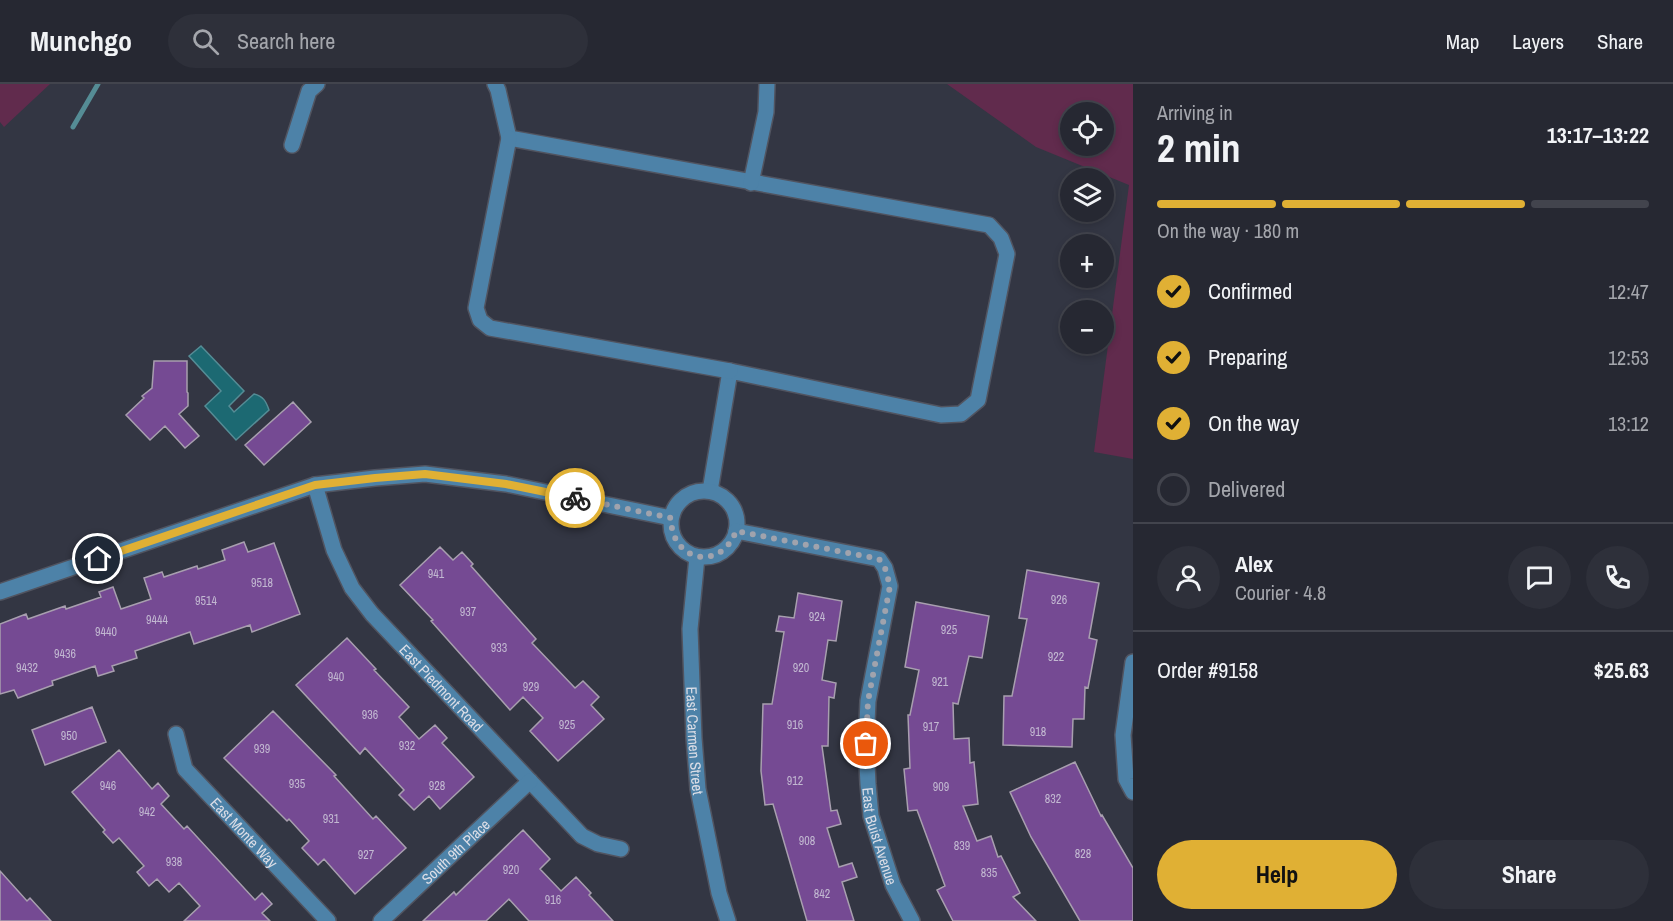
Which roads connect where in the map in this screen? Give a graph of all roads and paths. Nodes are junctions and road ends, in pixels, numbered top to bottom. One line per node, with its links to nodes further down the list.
1 (317, 84): 5 (street)
2 (495, 84): 4 (street)
3 (767, 84): 6 (street)
4 (509, 138): 6 (street); 7 (street)
5 (292, 145)
6 (751, 183): 7 (street)
7 (730, 371): 9 (street)
8 (315, 485): 10 (street); 13 (street); 16 (street, East Piedmont Road)
9 (710, 491): 10 (street); 11 (street)
10 (671, 518): 12 (street)
11 (736, 531): 12 (street); 22 (street, East Buist Avenue)
12 (697, 557): 21 (street, East Carmen Street)
13 (0, 592)
14 (1133, 662): 17 (street)
15 (176, 734): 19 (street, East Monte Way)
16 (530, 781): 18 (street, East Piedmont Road); 20 (street, South 9th Place)
17 (1133, 792)
18 (621, 849)
19 (328, 921)
20 (381, 921)
21 (728, 921)
22 (912, 921)

